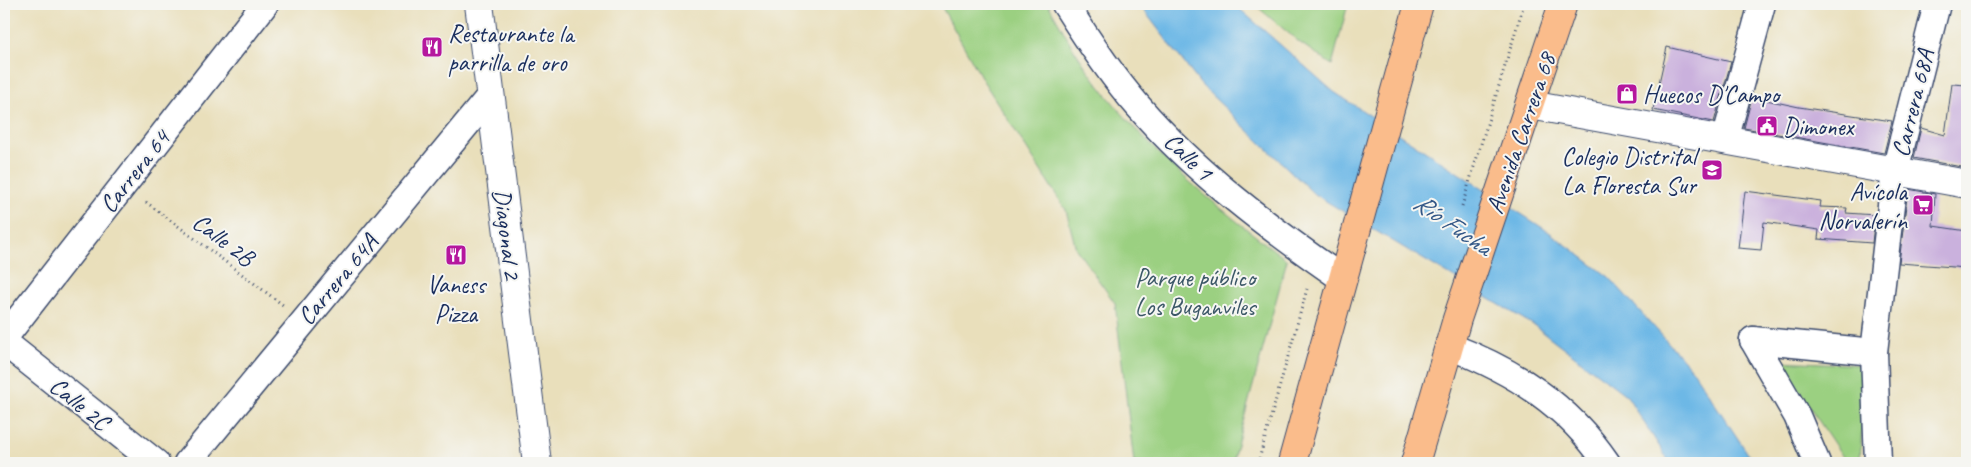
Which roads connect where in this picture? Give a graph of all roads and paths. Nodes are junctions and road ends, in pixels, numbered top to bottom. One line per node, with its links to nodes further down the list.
1 (265, 4): 15 (street, Carrera 64)
2 (478, 4): 9 (street, Diagonal 2)
3 (1066, 4): 16 (street, Calle 1)
4 (1419, 4): 17 (main road)
5 (1524, 4): 11 (path)
6 (1563, 4): 10 (main road, Avenida Carrera 68)
7 (1762, 4): 12 (street)
8 (1938, 4): 13 (street, Carrera 68A)
9 (490, 96): 18 (street, Carrera 64A); 25 (street, Diagonal 2)
10 (1530, 105): 12 (street); 21 (main road, Avenida Carrera 68)
11 (1483, 134)
12 (1726, 140): 13 (street)
13 (1895, 171): 14 (street); 22 (street, Carrera 68A)
14 (1967, 184)
15 (123, 185): 18 (path, Calle 2B); 19 (street, Carrera 64)
16 (1315, 260): 17 (street, Calle 1); 26 (path)
17 (1343, 279): 27 (main road)
18 (303, 320): 24 (street, Carrera 64A)
19 (4, 338)
20 (4, 342): 23 (street, Calle 2C)
21 (1449, 346): 28 (main road, Avenida Carrera 68); 29 (street)
22 (1874, 352): 30 (street); 31 (street, Carrera 68A)
23 (156, 463)
24 (187, 463)
25 (536, 463)
26 (1258, 463)
27 (1292, 463)
28 (1415, 463)
29 (1607, 463)
30 (1816, 463)
31 (1878, 463)

